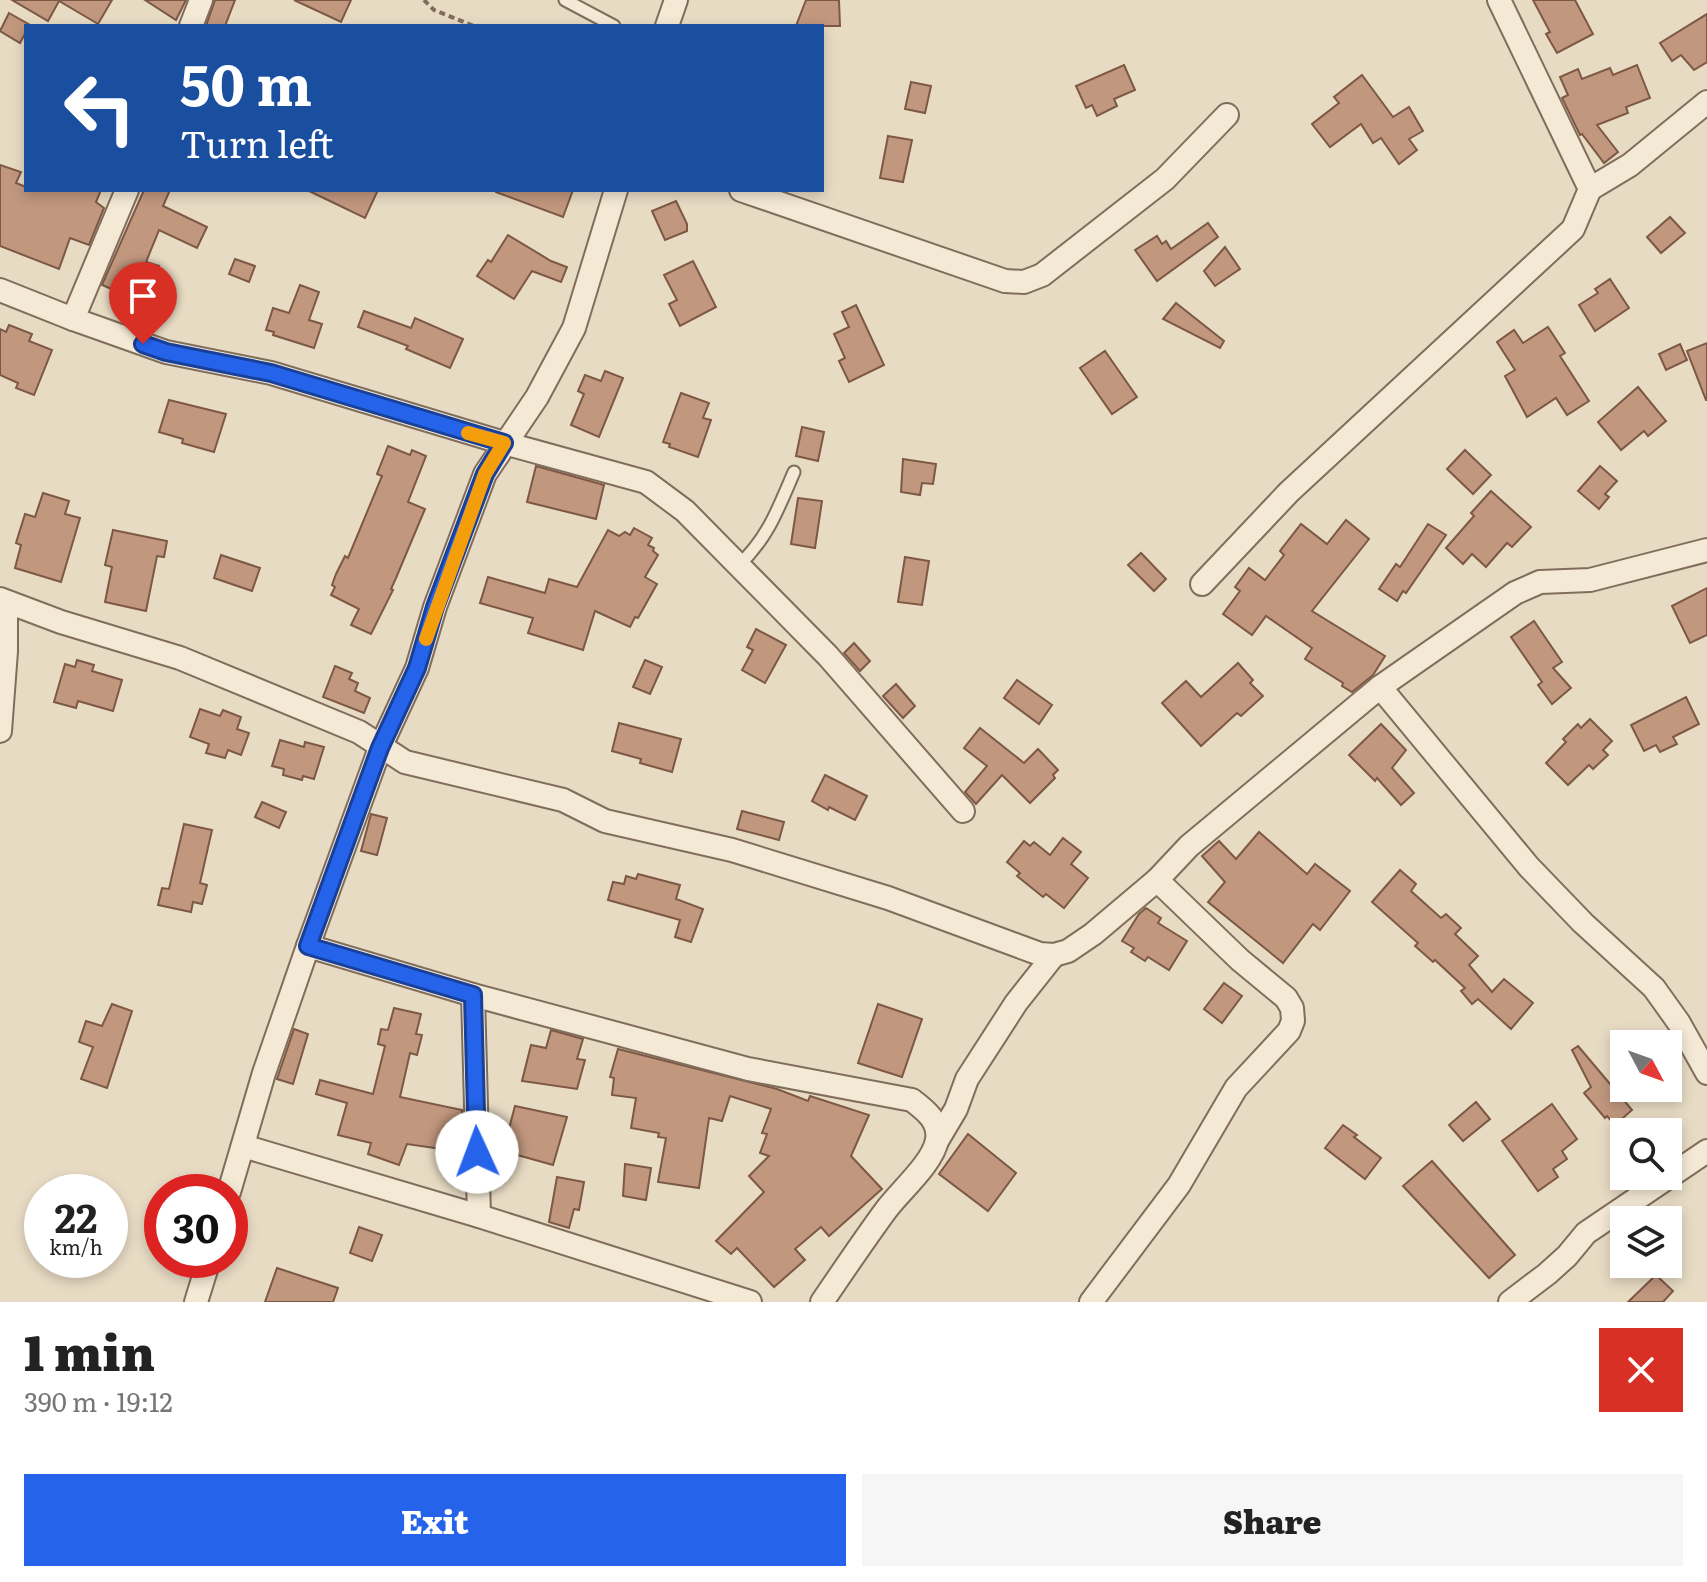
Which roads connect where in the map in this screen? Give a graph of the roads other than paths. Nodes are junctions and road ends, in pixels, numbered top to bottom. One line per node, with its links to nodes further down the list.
1 (201, 0): 5 (street)
2 (565, 0): 6 (lane)
3 (676, 0): 7 (street)
4 (1499, 0): 10 (street)
5 (192, 24)
6 (610, 24)
7 (668, 24)
8 (1707, 102): 10 (street)
9 (1227, 115): 13 (street)
10 (1590, 189): 20 (street)
11 (126, 192): 15 (street)
12 (615, 192): 16 (street)
13 (747, 192)
14 (0, 290): 15 (street)
15 (73, 319): 16 (street)
16 (504, 443): 19 (street); 24 (street)
17 (794, 472): 19 (lane)
18 (1707, 550): 22 (street)
19 (738, 566): 25 (street)
20 (1202, 584)
21 (3, 600): 23 (street); 24 (street)
22 (1380, 687): 26 (street); 30 (street)
23 (0, 731)
24 (380, 748): 27 (street); 28 (street)
25 (963, 811)
26 (1157, 880): 28 (street); 40 (street)
27 (308, 946): 29 (street); 32 (street)
28 (1054, 955): 31 (street)
29 (473, 995): 31 (street); 35 (street)
30 (1707, 1073)
31 (937, 1141): 39 (street)
32 (243, 1146): 34 (street); 35 (street)
33 (1707, 1151): 41 (street)
34 (234, 1174)
35 (479, 1216): 38 (street)
36 (203, 1278): 37 (street)
37 (196, 1302)
38 (750, 1302)
39 (822, 1302)
40 (1091, 1302)
41 (1510, 1302)

